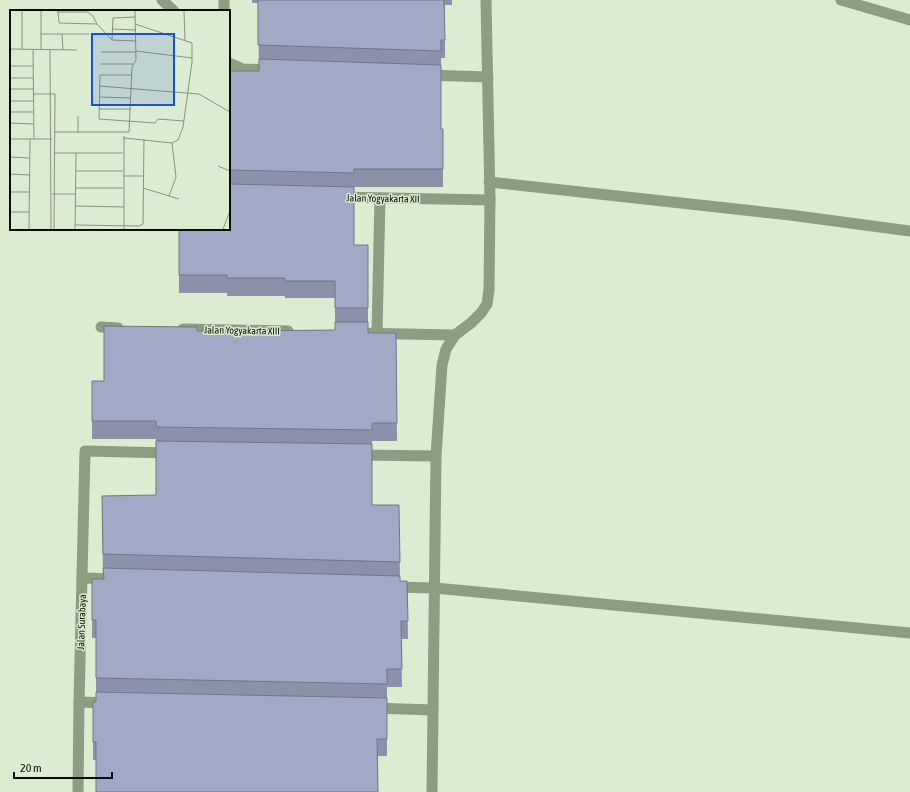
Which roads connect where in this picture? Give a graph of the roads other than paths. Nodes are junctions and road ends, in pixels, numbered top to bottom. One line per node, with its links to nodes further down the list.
1 (162, 0): 4 (street)
2 (486, 0): 9 (street)
3 (841, 0): 5 (street)
4 (173, 10)
5 (910, 20)
6 (230, 63): 7 (street)
7 (282, 70)
8 (417, 75): 9 (street)
9 (488, 78): 10 (street)
10 (489, 182): 13 (street); 14 (street)
11 (332, 197): 12 (street, Jalan Yogyakarta XII)
12 (380, 198): 13 (street, Jalan Yogyakarta XII); 20 (street)
13 (490, 200): 21 (street)
14 (910, 231)
15 (101, 327): 16 (street)
16 (132, 328)
17 (172, 329): 18 (street, Jalan Yogyakarta XIII)
18 (298, 331)
19 (345, 332): 20 (street)
20 (377, 333): 21 (street)
21 (455, 335): 24 (street)
22 (181, 453): 25 (street, Jalan Surabaya)
23 (348, 455): 24 (street)
24 (436, 456): 28 (street)
25 (82, 578): 26 (street); 30 (street, Jalan Surabaya)
26 (129, 580)
27 (380, 586): 28 (street)
28 (435, 588): 29 (street); 33 (street)
29 (910, 633)
30 (79, 702): 31 (street); 34 (street, Jalan Surabaya)
31 (118, 703)
32 (362, 708): 33 (street)
33 (433, 710): 35 (street)
34 (78, 792)
35 (432, 792)

